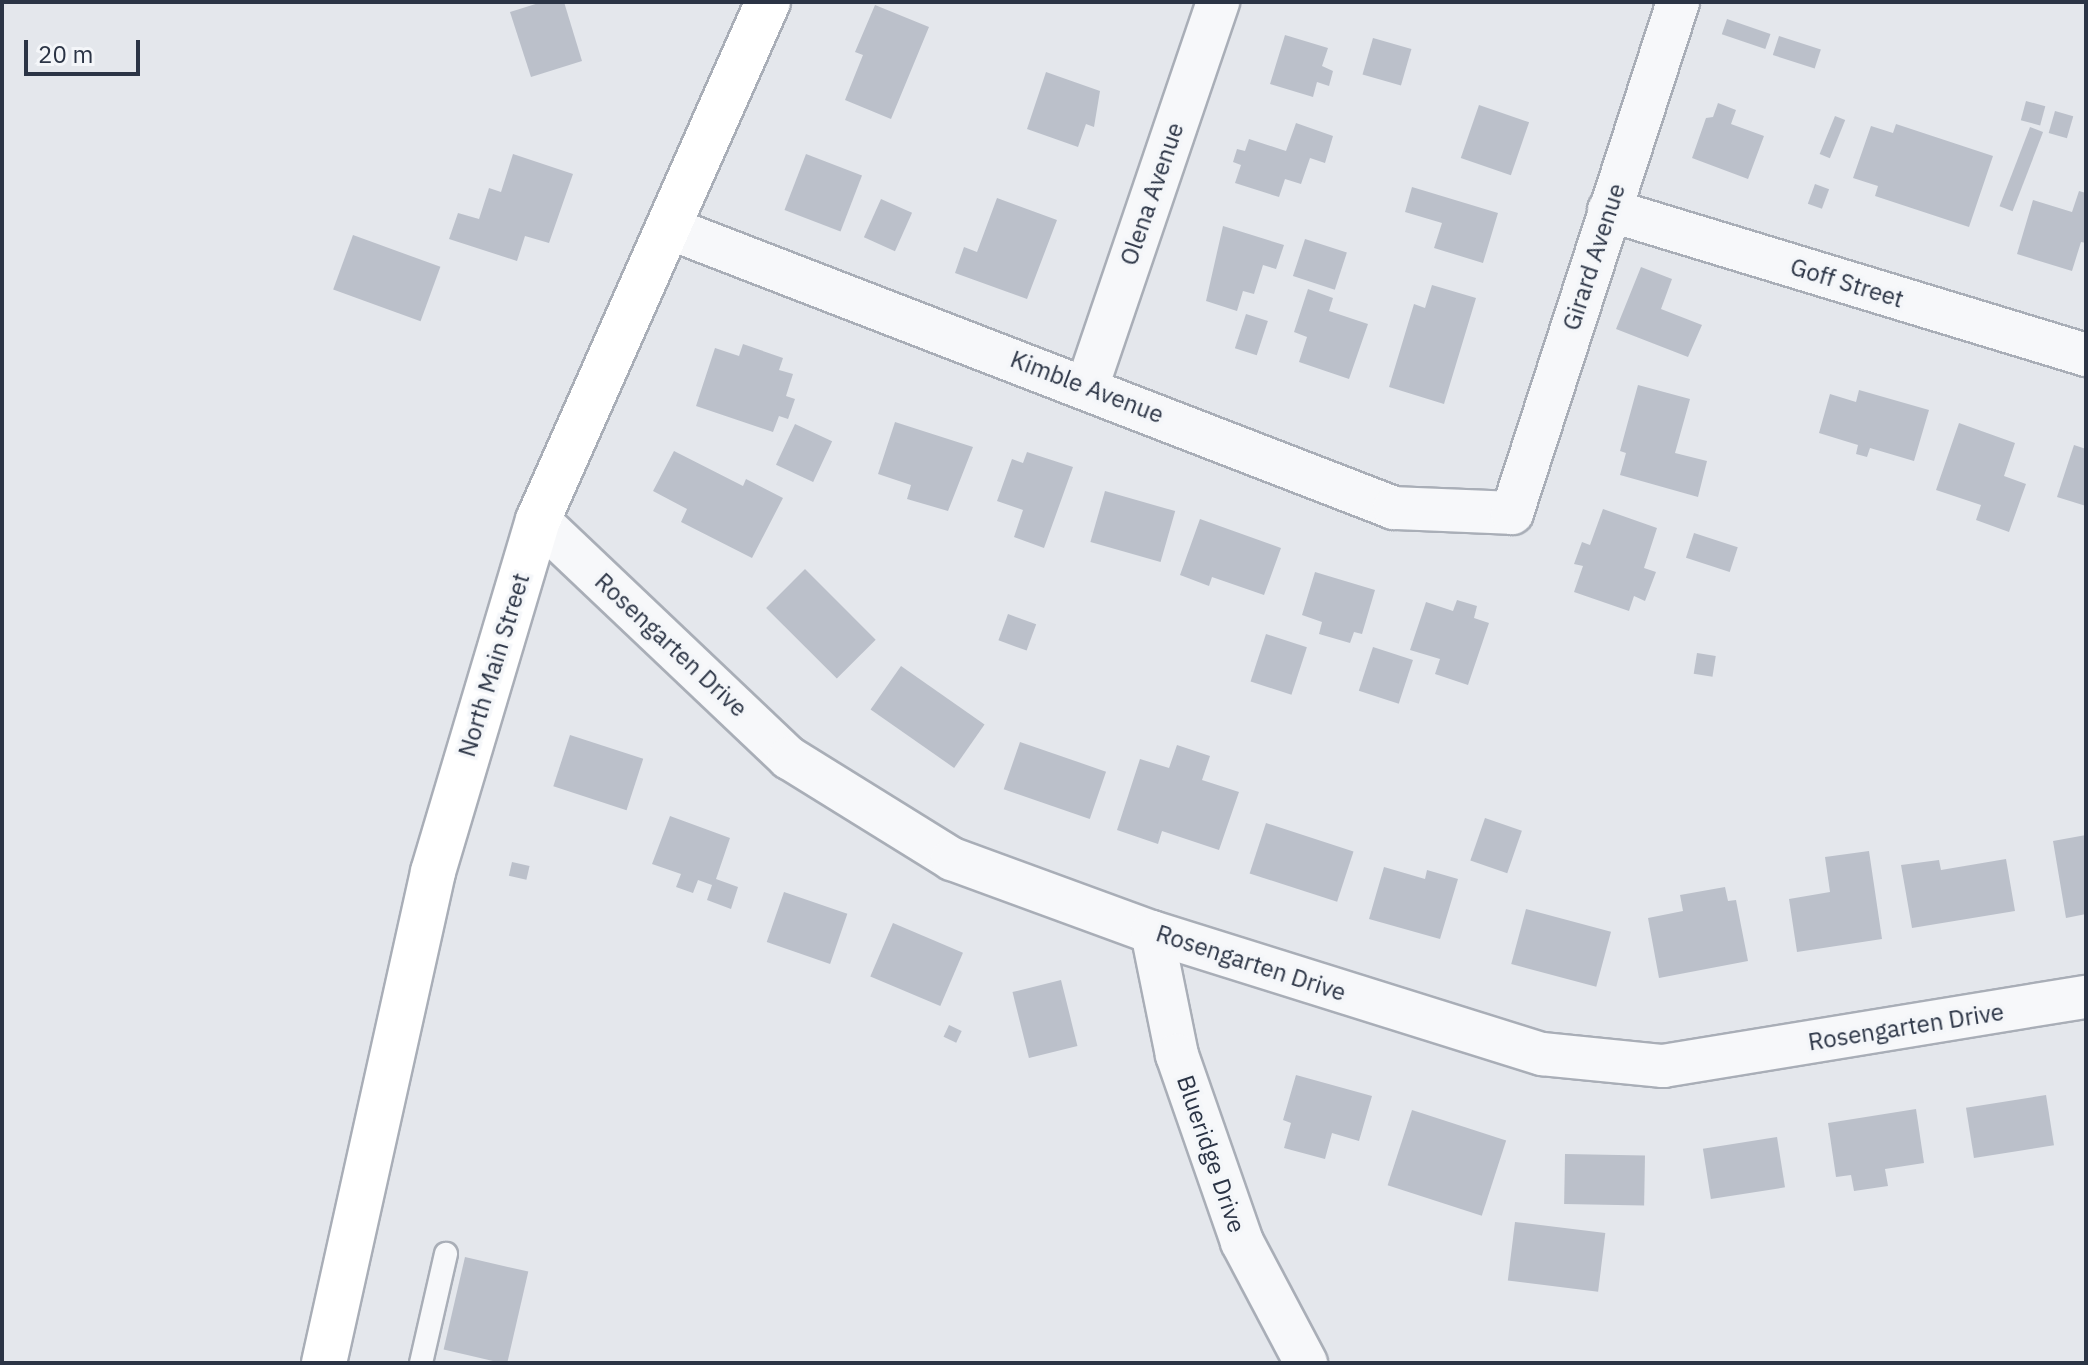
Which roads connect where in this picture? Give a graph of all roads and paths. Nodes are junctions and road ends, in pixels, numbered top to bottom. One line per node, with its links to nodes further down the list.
1 (768, 2): 5 (main road, North Main Street)
2 (1218, 2): 7 (street, Olena Avenue)
3 (1678, 2): 4 (street, Girard Avenue)
4 (1609, 210): 6 (street, Goff Street); 8 (street, Girard Avenue)
5 (669, 228): 7 (street, Kimble Avenue); 9 (main road, North Main Street)
6 (2086, 355)
7 (1087, 387): 8 (street, Kimble Avenue)
8 (1512, 513)
9 (538, 520): 10 (street, Rosengarten Drive); 13 (main road, North Main Street)
10 (1152, 932): 11 (street, Rosengarten Drive); 15 (street, Blueridge Drive)
11 (2086, 997)
12 (446, 1254): 14 (lane)
13 (324, 1363)
14 (421, 1363)
15 (1306, 1363)

